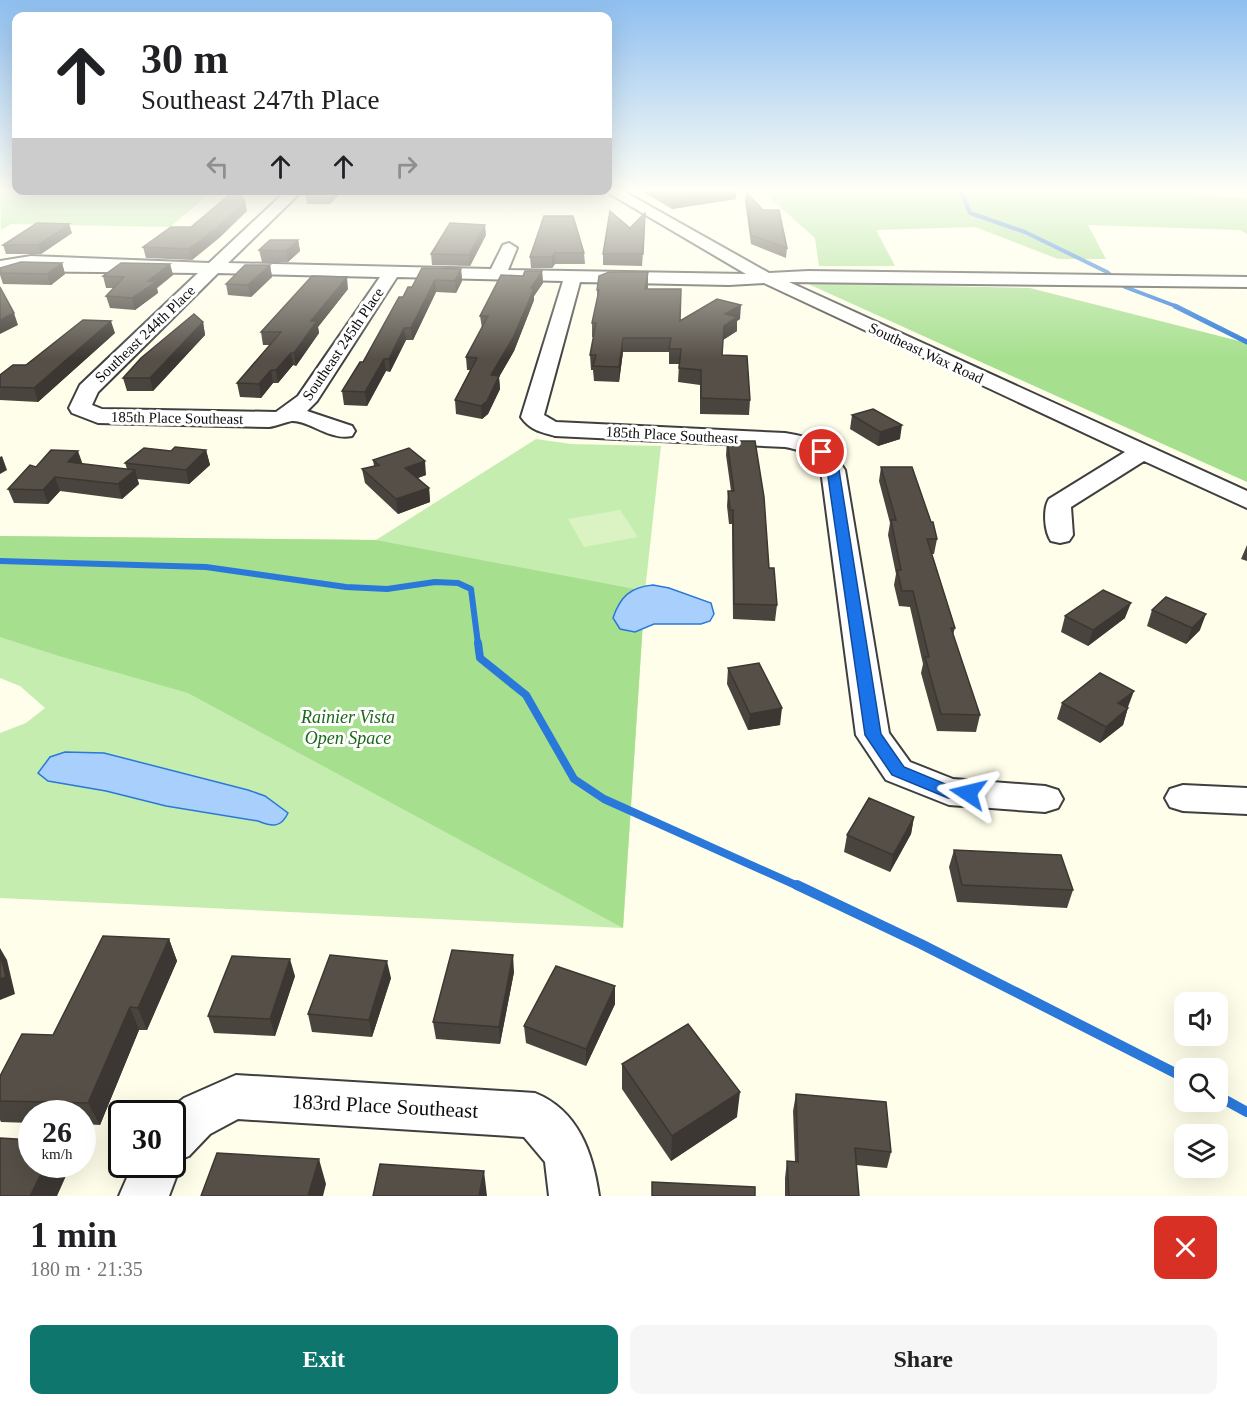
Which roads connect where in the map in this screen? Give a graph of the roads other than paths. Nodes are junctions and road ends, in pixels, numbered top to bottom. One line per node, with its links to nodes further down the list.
1 (236, 247): 5 (street, Southeast 244th Place)
2 (711, 247): 9 (street, Southeast Wax Road)
3 (509, 248): 7 (street)
4 (5, 266): 5 (street)
5 (213, 268): 6 (street); 11 (street, Southeast 244th Place)
6 (392, 272): 7 (street); 12 (street, Southeast 245th Place)
7 (497, 274): 8 (street)
8 (573, 276): 9 (street); 18 (street, 185th Place Southeast)
9 (764, 277): 10 (street); 14 (street, Southeast Wax Road)
10 (1247, 282)
11 (80, 408): 12 (street, 185th Place Southeast)
12 (291, 413): 13 (street)
13 (344, 431)
14 (1142, 452): 15 (street, Southeast Wax Road); 16 (street)
15 (1247, 500)
16 (1059, 535)
17 (1183, 798): 19 (street)
18 (1045, 799)
19 (1247, 801)
20 (189, 1126): 23 (street, 183rd Place Southeast)
21 (151, 1178): 22 (street)
22 (144, 1196)
23 (574, 1196)

